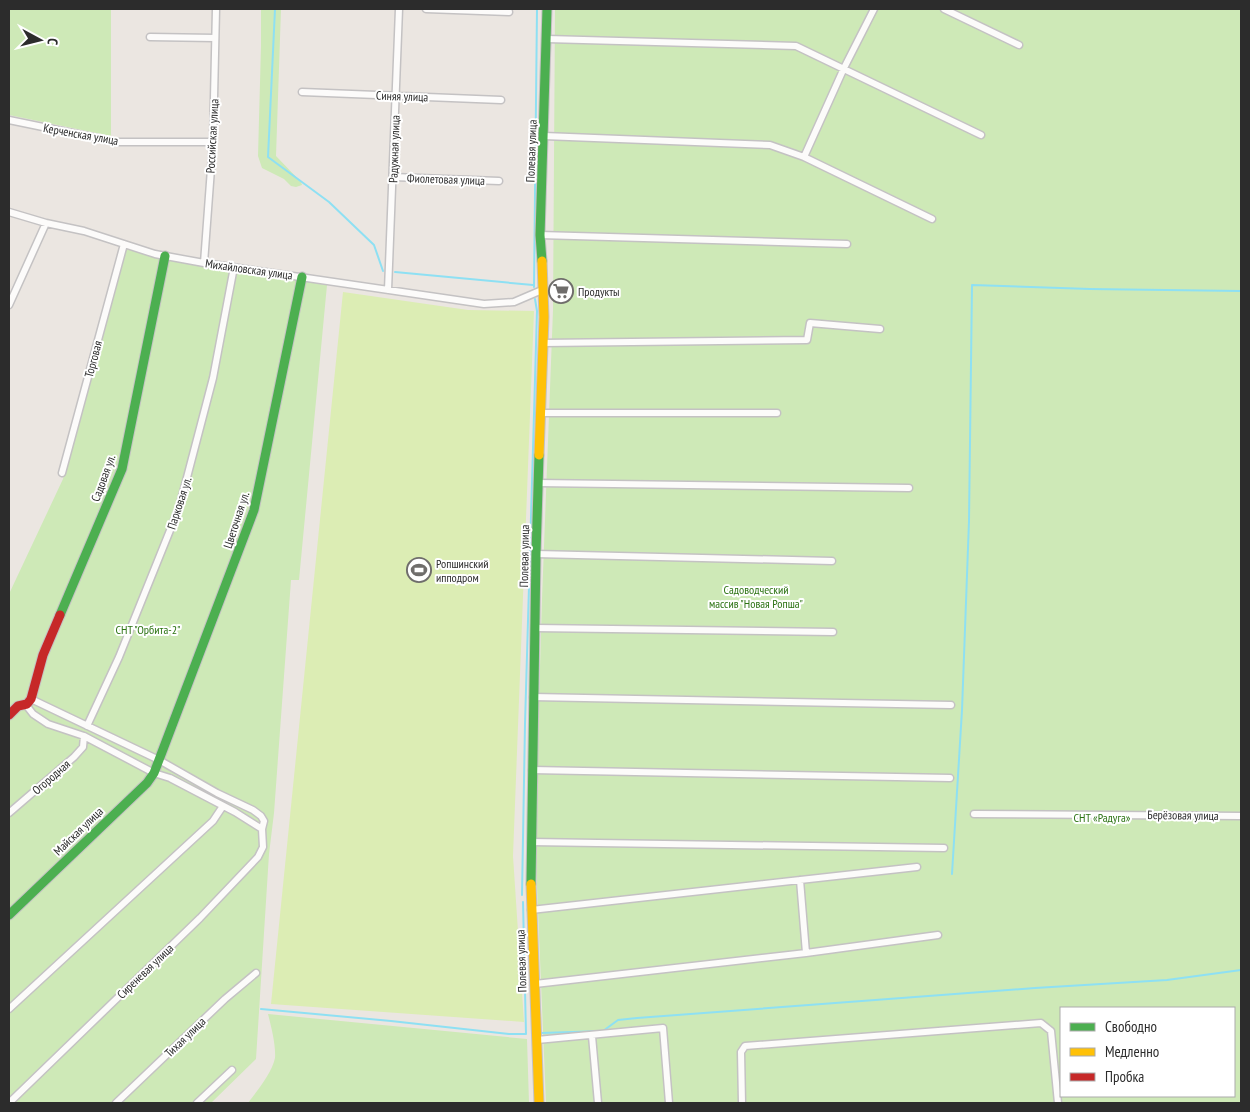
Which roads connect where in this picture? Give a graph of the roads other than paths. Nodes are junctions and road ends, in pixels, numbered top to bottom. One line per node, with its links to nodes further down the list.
1 (216, 9): 9 (street, Российская улица)
2 (399, 9): 14 (street, Радужная улица)
3 (426, 9): 7 (street)
4 (547, 9): 10 (street, Полевая улица)
5 (874, 9): 12 (street)
6 (944, 9): 11 (street)
7 (509, 12)
8 (150, 37): 9 (street)
9 (215, 38): 19 (street, Российская улица)
10 (547, 39): 12 (street); 18 (street, Полевая улица)
11 (1018, 45)
12 (844, 68): 17 (street); 20 (street)
13 (302, 92): 14 (street, Синяя улица)
14 (396, 96): 15 (street, Синяя улица); 21 (street, Радужная улица)
15 (502, 100)
16 (9, 120): 19 (street, Керченская улица)
17 (981, 135)
18 (544, 136): 20 (street); 26 (street, Полевая улица)
19 (213, 142): 30 (street, Российская улица)
20 (804, 157): 24 (street)
21 (393, 176): 22 (street, Фиолетовая улица); 33 (street, Радужная улица)
22 (499, 181)
23 (9, 212): 25 (street, Михайловская улица)
24 (932, 219)
25 (46, 223): 27 (street, Михайловская улица); 35 (street)
26 (540, 235): 28 (street); 34 (street, Полевая улица)
27 (124, 244): 29 (street, Михайловская улица); 40 (street, Торговая)
28 (846, 244)
29 (165, 256): 30 (street, Михайловская улица); 48 (street, Садовая ул.)
30 (204, 263): 31 (street, Михайловская улица)
31 (234, 267): 32 (street, Михайловская улица); 51 (street, Парковая ул.)
32 (302, 277): 33 (street, Михайловская улица); 53 (street, Цветочная ул.)
33 (388, 290): 34 (street, Михайловская улица)
34 (542, 290): 37 (street, Полевая улица)
35 (9, 305)
36 (880, 329): 37 (street)
37 (543, 344): 38 (street, Полевая улица)
38 (541, 413): 39 (street); 41 (street, Полевая улица)
39 (777, 413)
40 (62, 473)
41 (538, 483): 42 (street); 43 (street, Полевая улица)
42 (909, 488)
43 (536, 554): 44 (street); 45 (street, Полевая улица)
44 (832, 561)
45 (535, 628): 46 (street); 47 (street, Полевая улица)
46 (833, 632)
47 (533, 697): 49 (street); 54 (street, Полевая улица)
48 (29, 702): 50 (street); 51 (street); 52 (street)
49 (951, 705)
50 (9, 715)
51 (88, 726): 53 (street)
52 (84, 736): 55 (street); 58 (street, Огородная)
53 (159, 760): 55 (street, Майская улица); 61 (street)
54 (532, 770): 56 (street); 62 (street, Полевая улица)
55 (154, 773): 57 (street); 67 (street, Майская улица)
56 (950, 778)
57 (223, 806): 61 (street); 72 (street)
58 (9, 813)
59 (974, 814): 60 (street, Берёзовая улица)
60 (1241, 816)
61 (262, 829): 76 (street, Сиреневая улица)
62 (531, 842): 63 (street); 66 (street, Полевая улица)
63 (944, 848)
64 (917, 867): 65 (street)
65 (800, 880): 66 (street); 69 (street)
66 (532, 910): 71 (street, Полевая улица)
67 (9, 915)
68 (938, 935): 69 (street)
69 (806, 953): 71 (street)
70 (256, 973): 77 (street, Тихая улица)
71 (535, 984): 74 (street, Полевая улица)
72 (9, 1009)
73 (592, 1036): 74 (street); 80 (street); 81 (street)
74 (537, 1040): 79 (street, Полевая улица)
75 (232, 1070): 78 (street)
76 (9, 1103)
77 (116, 1103)
78 (197, 1103)
79 (539, 1103)
80 (598, 1103)
81 (669, 1103)
82 (742, 1103): 83 (street)
83 (1058, 1103)

